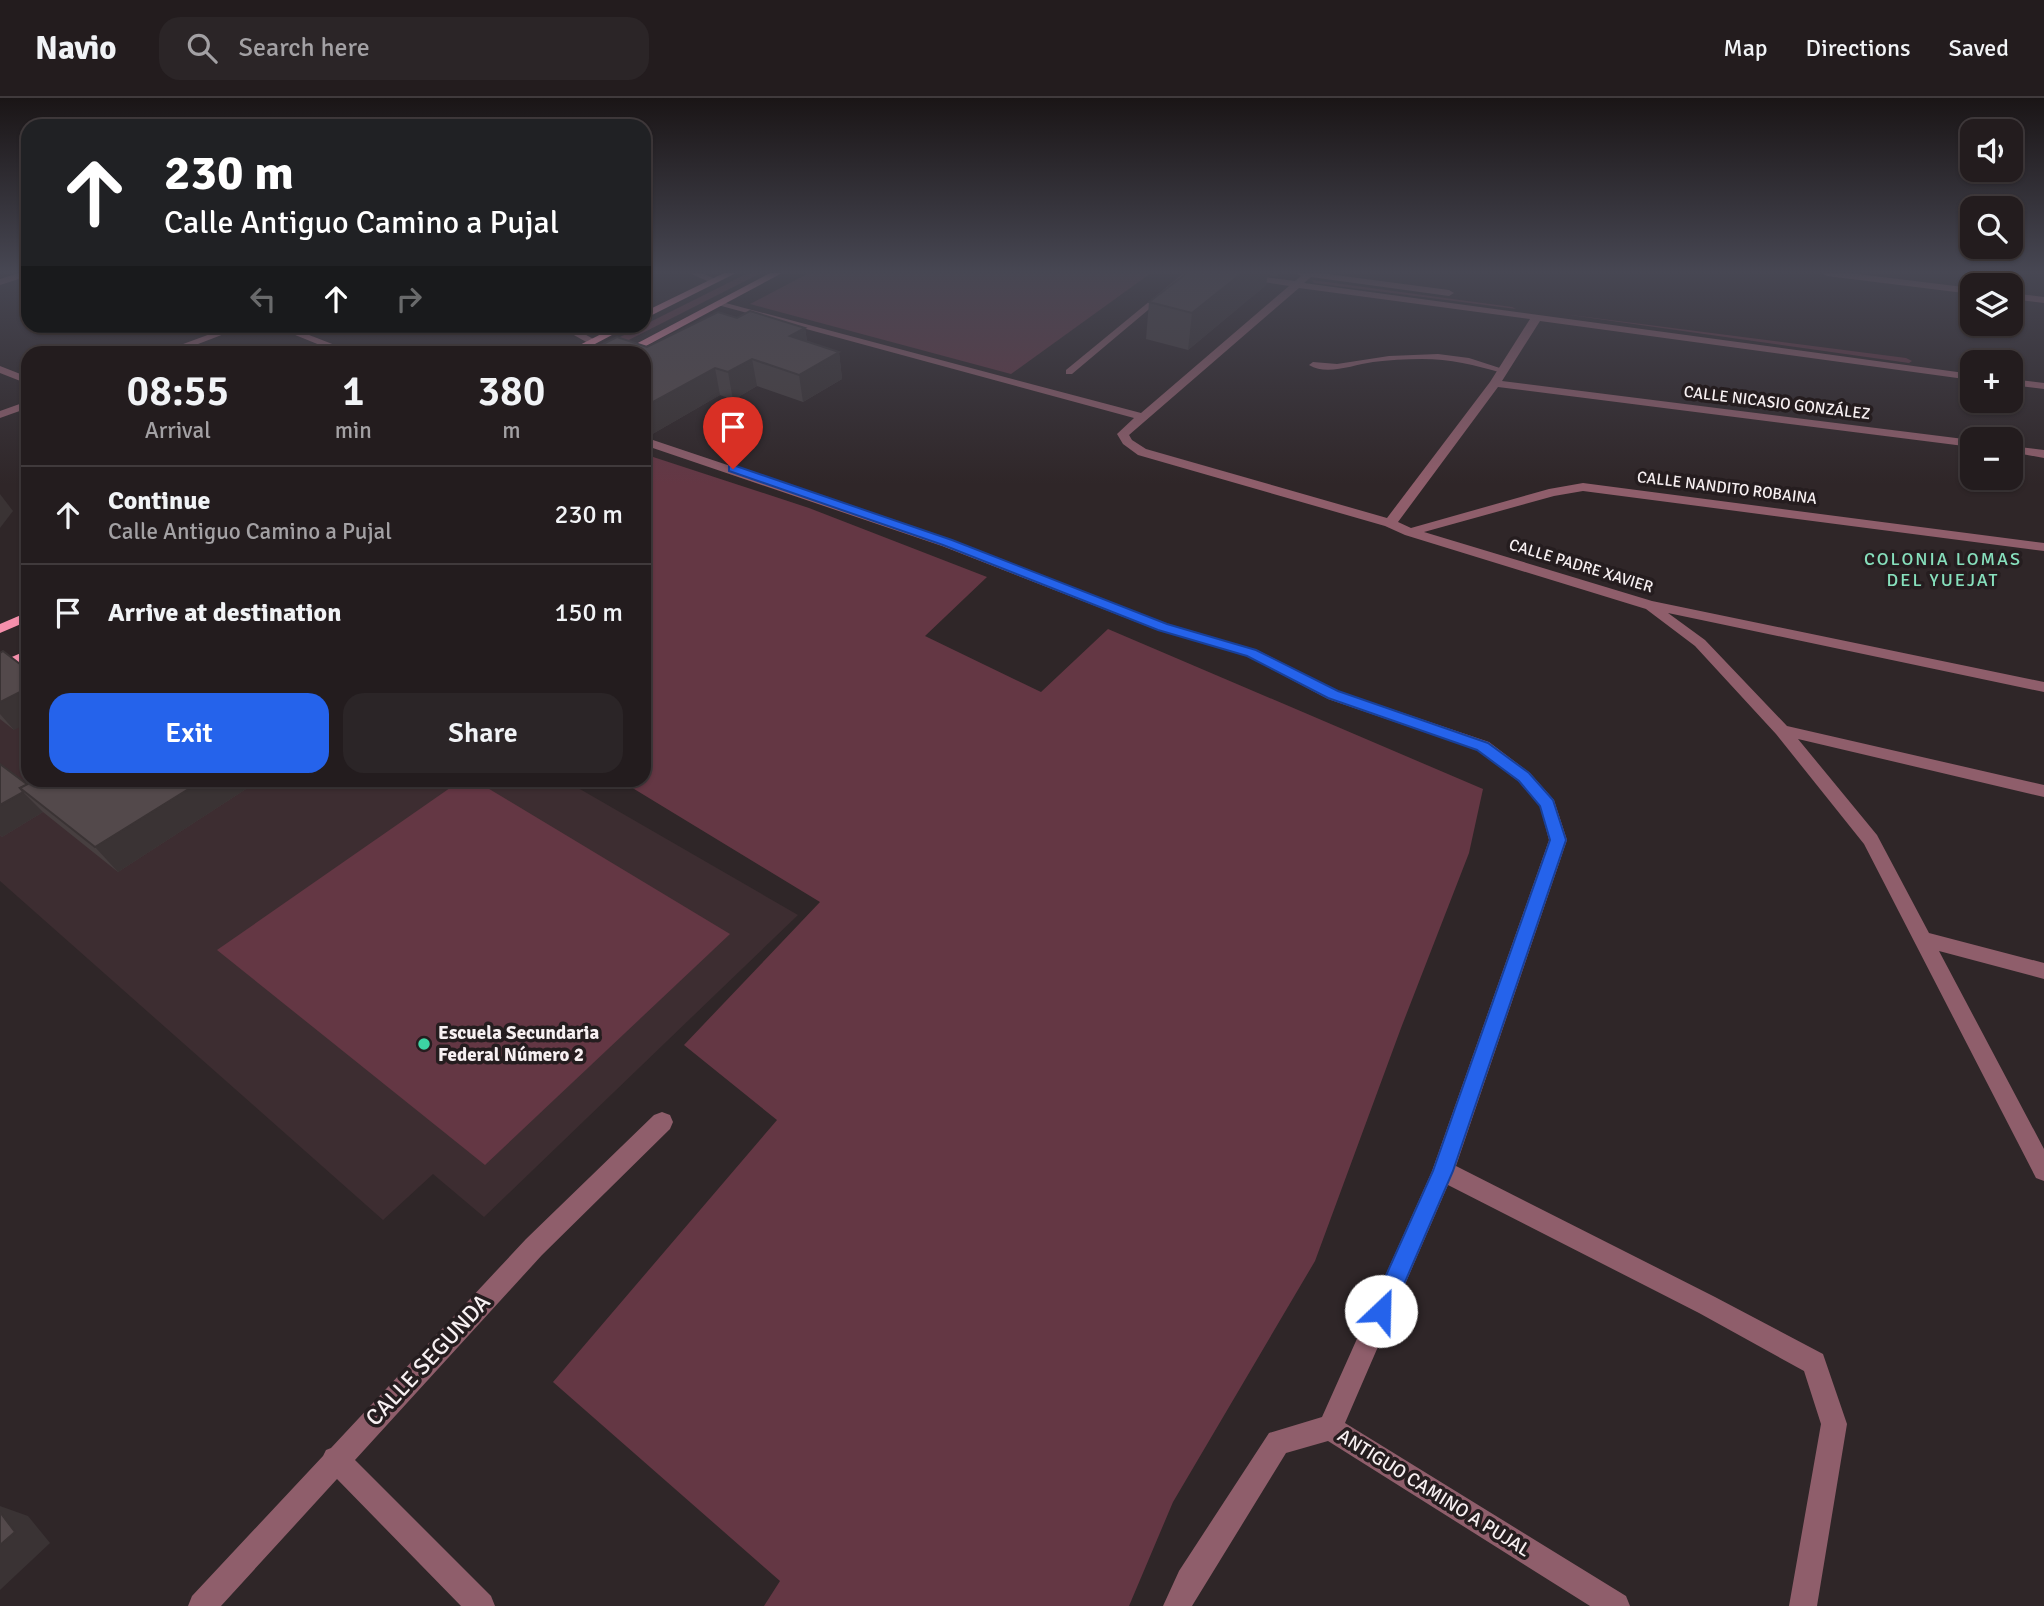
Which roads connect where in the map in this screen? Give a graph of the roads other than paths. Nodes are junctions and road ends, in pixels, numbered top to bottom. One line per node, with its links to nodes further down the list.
1 (867, 343): 17 (street)
2 (1103, 343): 9 (lane)
3 (1228, 343): 17 (street)
4 (1520, 343): 8 (street)
5 (1728, 343): 10 (street)
6 (1312, 365): 8 (lane)
7 (0, 369): 11 (street)
8 (1502, 370): 12 (street)
9 (1069, 372)
10 (1960, 375)
11 (21, 378)
12 (1495, 383): 18 (street, CALLE NICASIO GONZÁLEZ); 22 (street)
13 (2023, 383): 14 (street)
14 (2044, 386)
15 (21, 407): 16 (street)
16 (0, 415)
17 (1143, 417): 22 (street, CALLE PADRE XAVIER)
18 (1960, 442)
19 (651, 443): 36 (street, ANTIGUO CAMINO A PUJAL)
20 (2023, 450): 21 (street)
21 (2044, 453)
22 (1390, 523): 23 (street, CALLE PADRE XAVIER)
23 (1410, 532): 24 (street, CALLE NANDITO ROBAINA); 25 (street, CALLE PADRE XAVIER)
24 (2044, 547)
25 (1649, 606): 30 (street, CALLE PADRE XAVIER); 31 (street)
26 (21, 618): 27 (main road)
27 (0, 629)
28 (21, 658): 29 (main road)
29 (0, 668)
30 (2044, 687)
31 (1782, 730): 32 (street); 33 (street)
32 (2044, 791)
33 (1922, 939): 34 (street); 37 (street)
34 (2044, 971)
35 (662, 1122): 39 (street, CALLE SEGUNDA)
36 (1443, 1171): 38 (street, ANTIGUO CAMINO A PUJAL); 44 (street)
37 (2044, 1171)
38 (1330, 1429): 42 (street); 43 (street, ANTIGUO CAMINO A PUJAL)
39 (335, 1460): 40 (street, CALLE SEGUNDA); 41 (street)
40 (202, 1606)
41 (481, 1606)
42 (1177, 1606)
43 (1616, 1606)
44 (1803, 1606)

